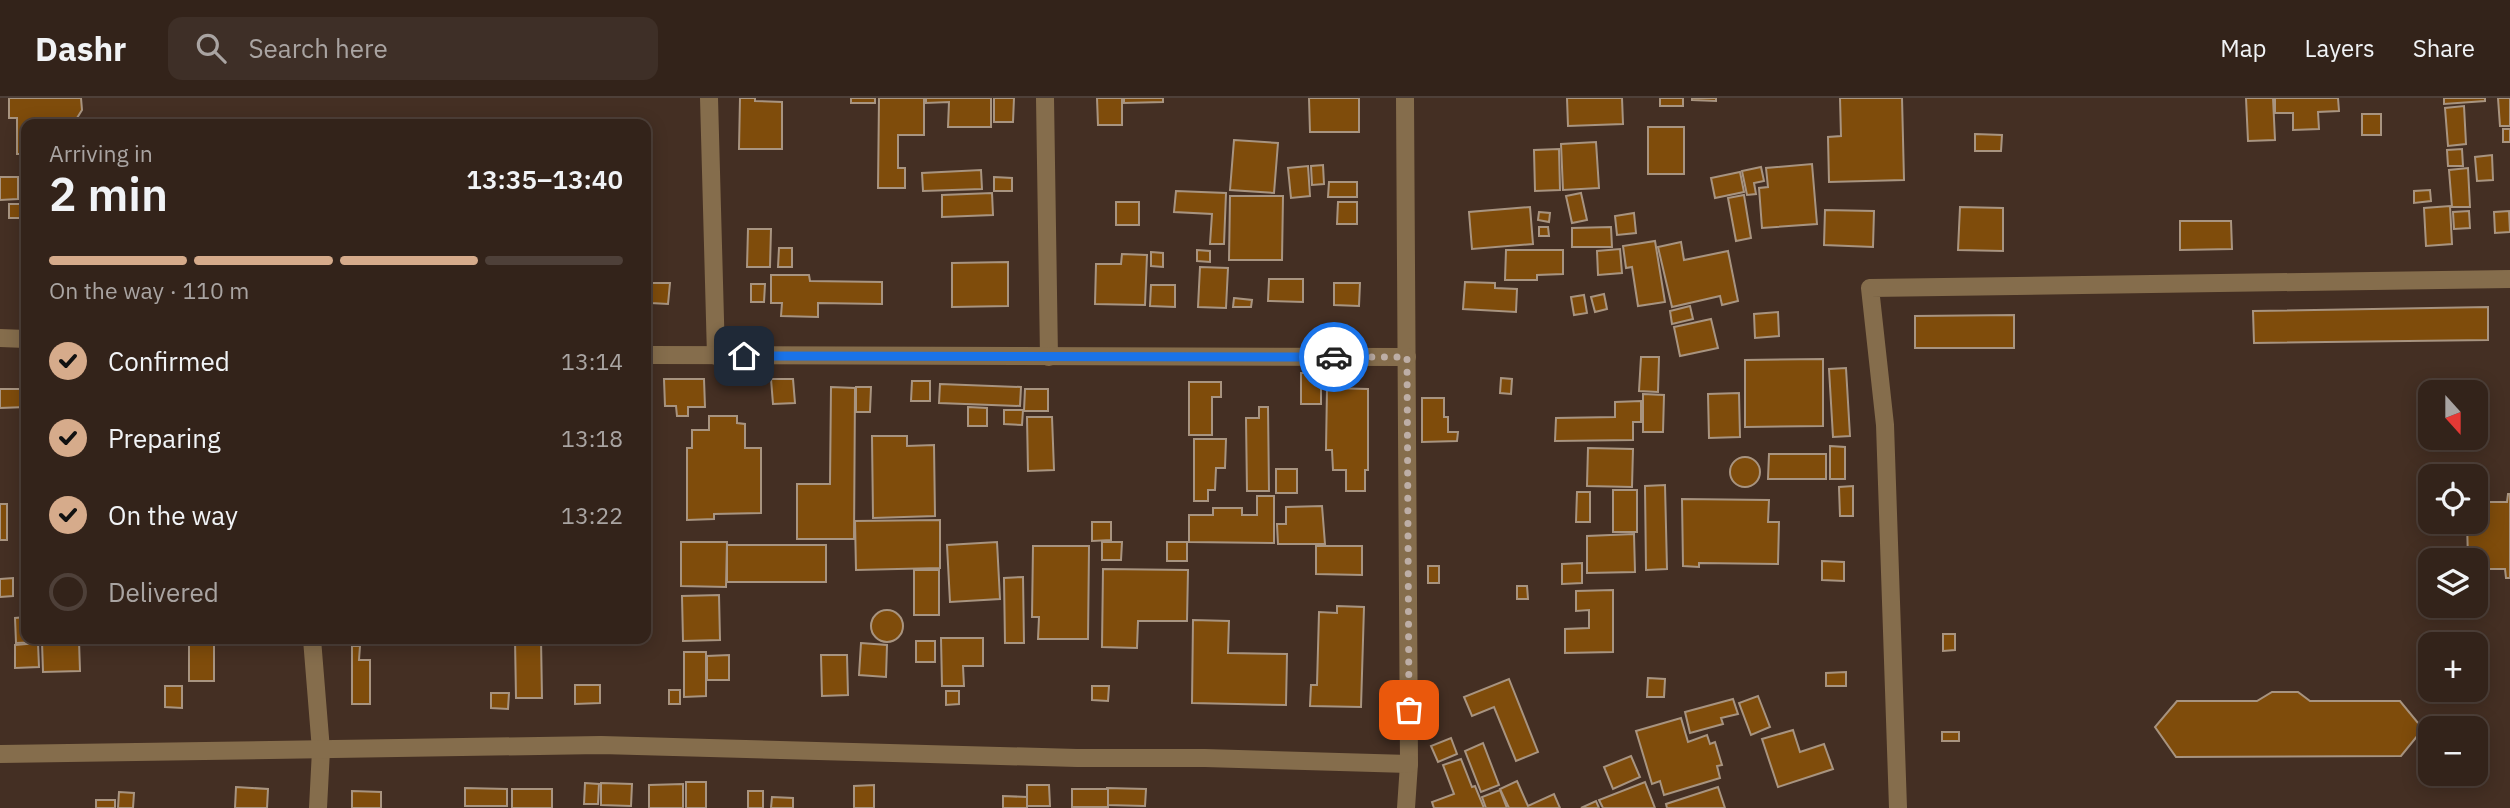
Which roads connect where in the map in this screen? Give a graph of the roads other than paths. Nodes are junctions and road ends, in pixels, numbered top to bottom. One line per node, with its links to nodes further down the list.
1 (709, 98): 8 (street)
2 (1045, 98): 9 (street)
3 (1405, 98): 10 (street)
4 (2510, 279): 17 (street)
5 (0, 338): 6 (street)
6 (21, 339)
7 (651, 355): 8 (street)
8 (716, 356): 9 (street)
9 (1049, 356): 10 (street)
10 (1407, 357): 14 (street)
11 (312, 644): 12 (street)
12 (321, 750): 13 (street); 14 (street); 15 (street)
13 (0, 754)
14 (1409, 764): 16 (street)
15 (318, 808)
16 (1406, 808)
17 (1898, 808)

